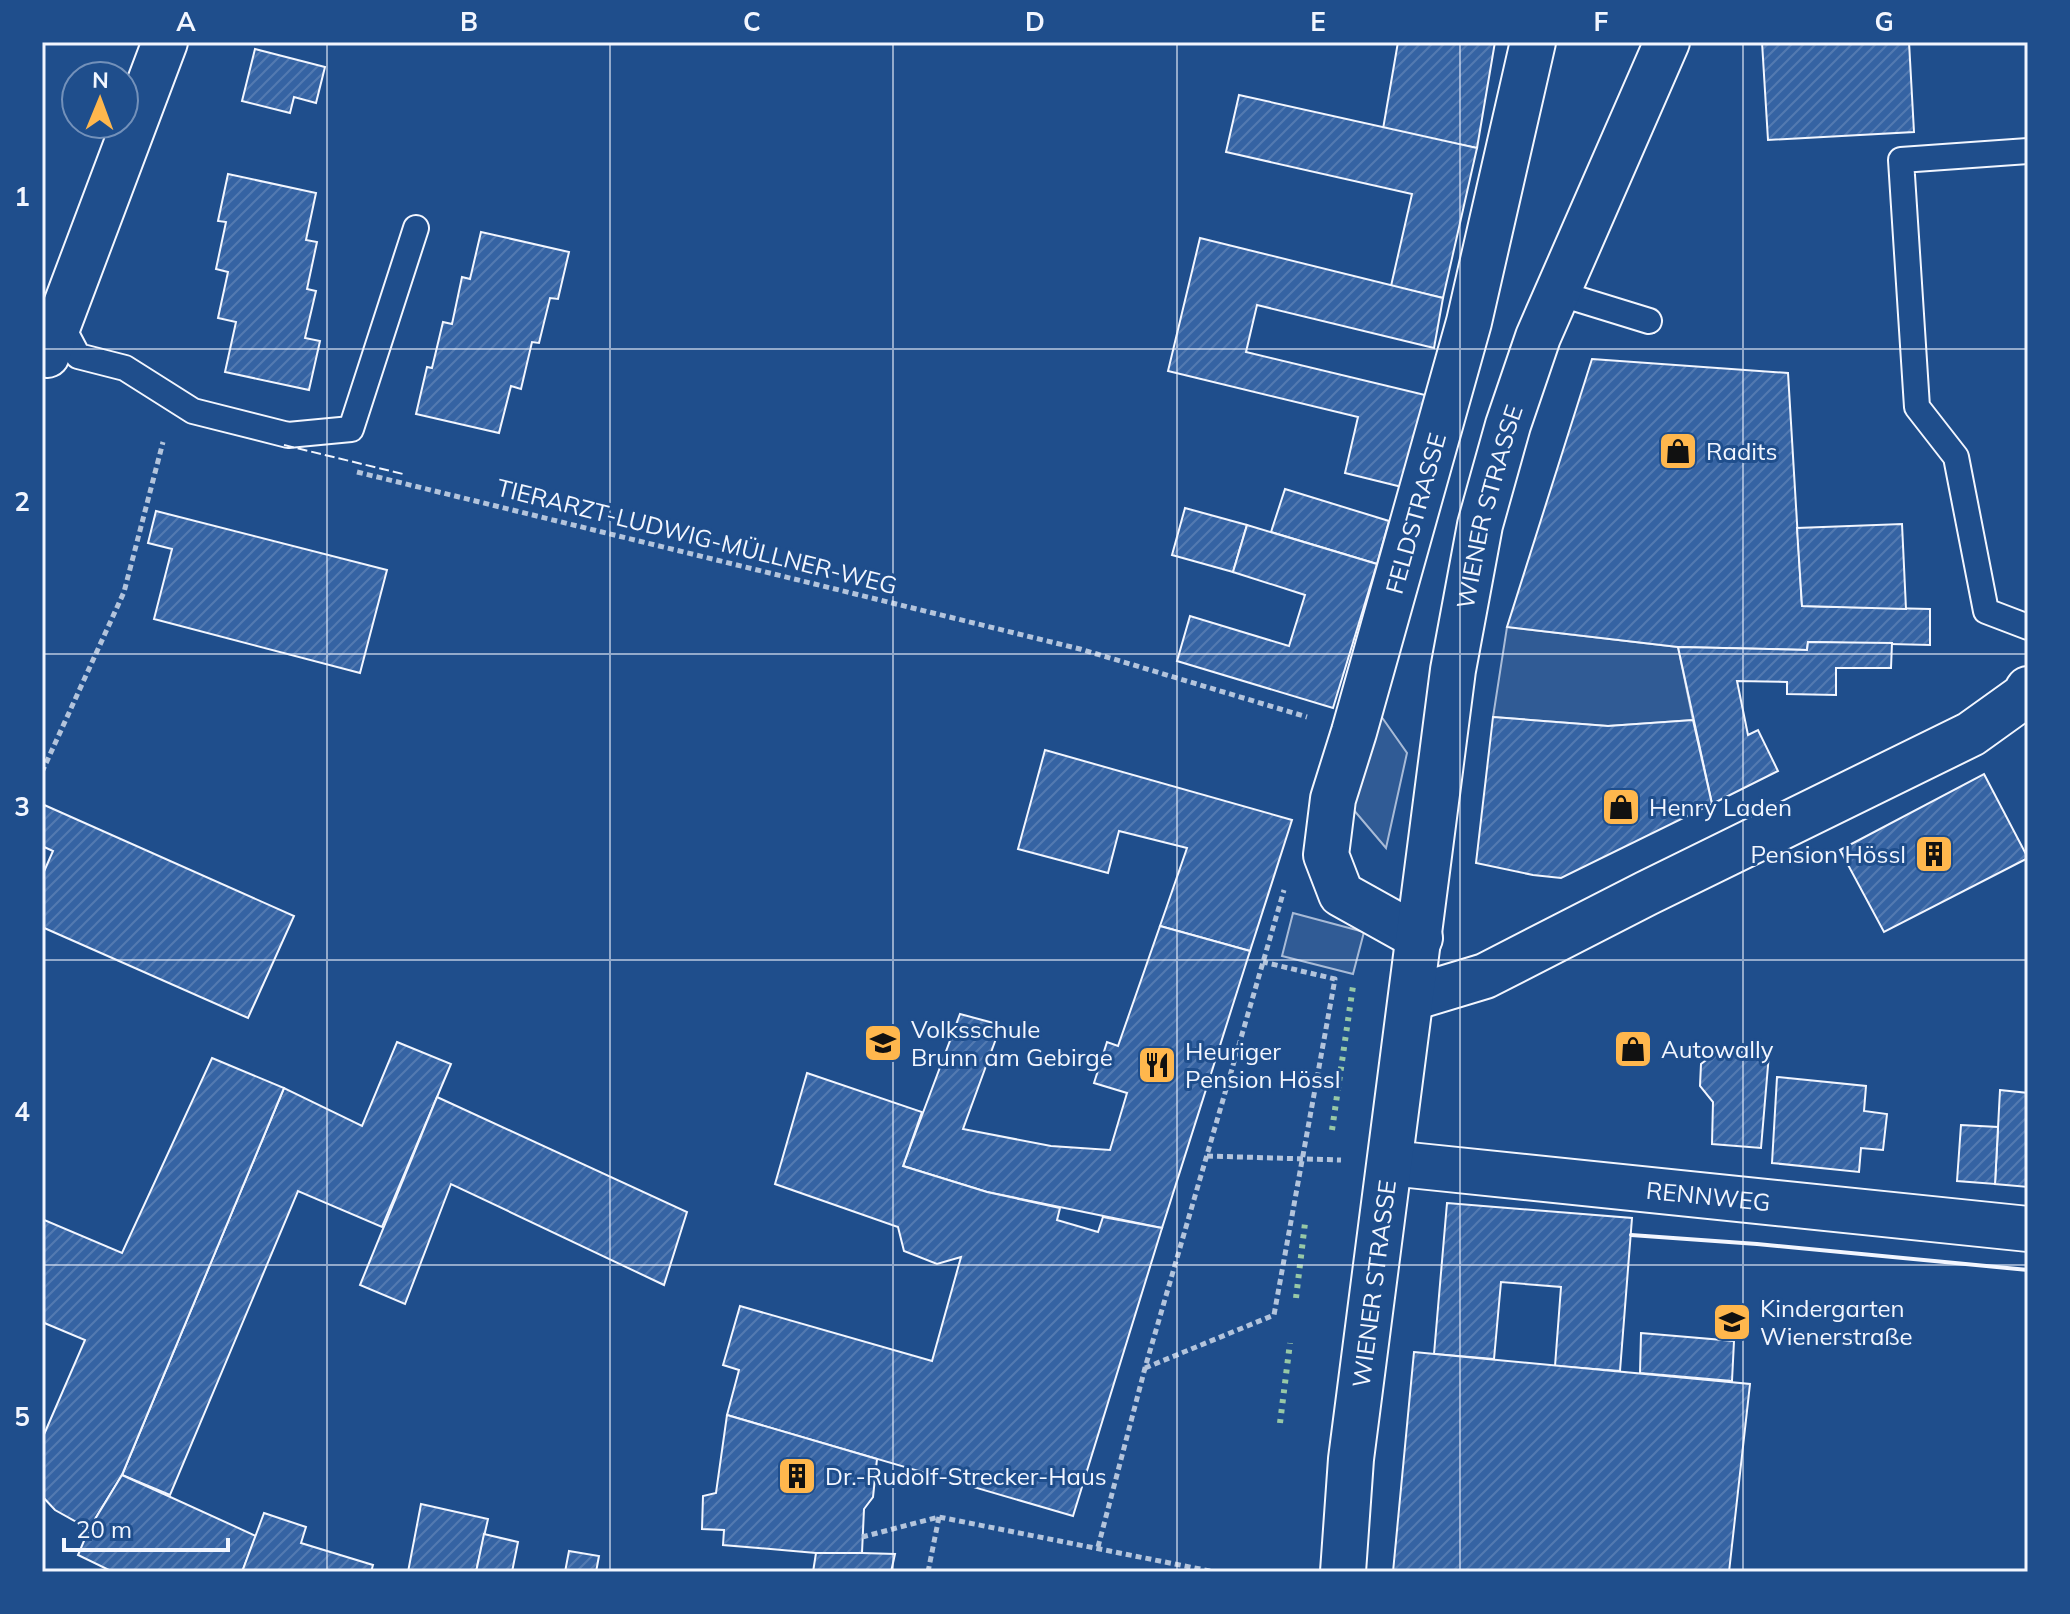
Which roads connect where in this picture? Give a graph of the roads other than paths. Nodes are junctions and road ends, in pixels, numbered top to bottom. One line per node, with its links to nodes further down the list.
1 (165, 42): 8 (street)
2 (1533, 42): 11 (street, FELDSTRASSE)
3 (1667, 42): 6 (street, WIENER STRASSE)
4 (2028, 151): 9 (lane)
5 (416, 228): 8 (lane)
6 (1558, 293): 7 (lane); 11 (street, WIENER STRASSE)
7 (1649, 321)
8 (53, 338)
9 (2028, 627)
10 (2026, 693): 12 (street)
11 (1420, 938): 12 (street, WIENER STRASSE)
12 (1412, 998): 13 (street, WIENER STRASSE)
13 (1390, 1163): 14 (street, RENNWEG); 15 (street, WIENER STRASSE)
14 (2028, 1229)
15 (1343, 1572)

